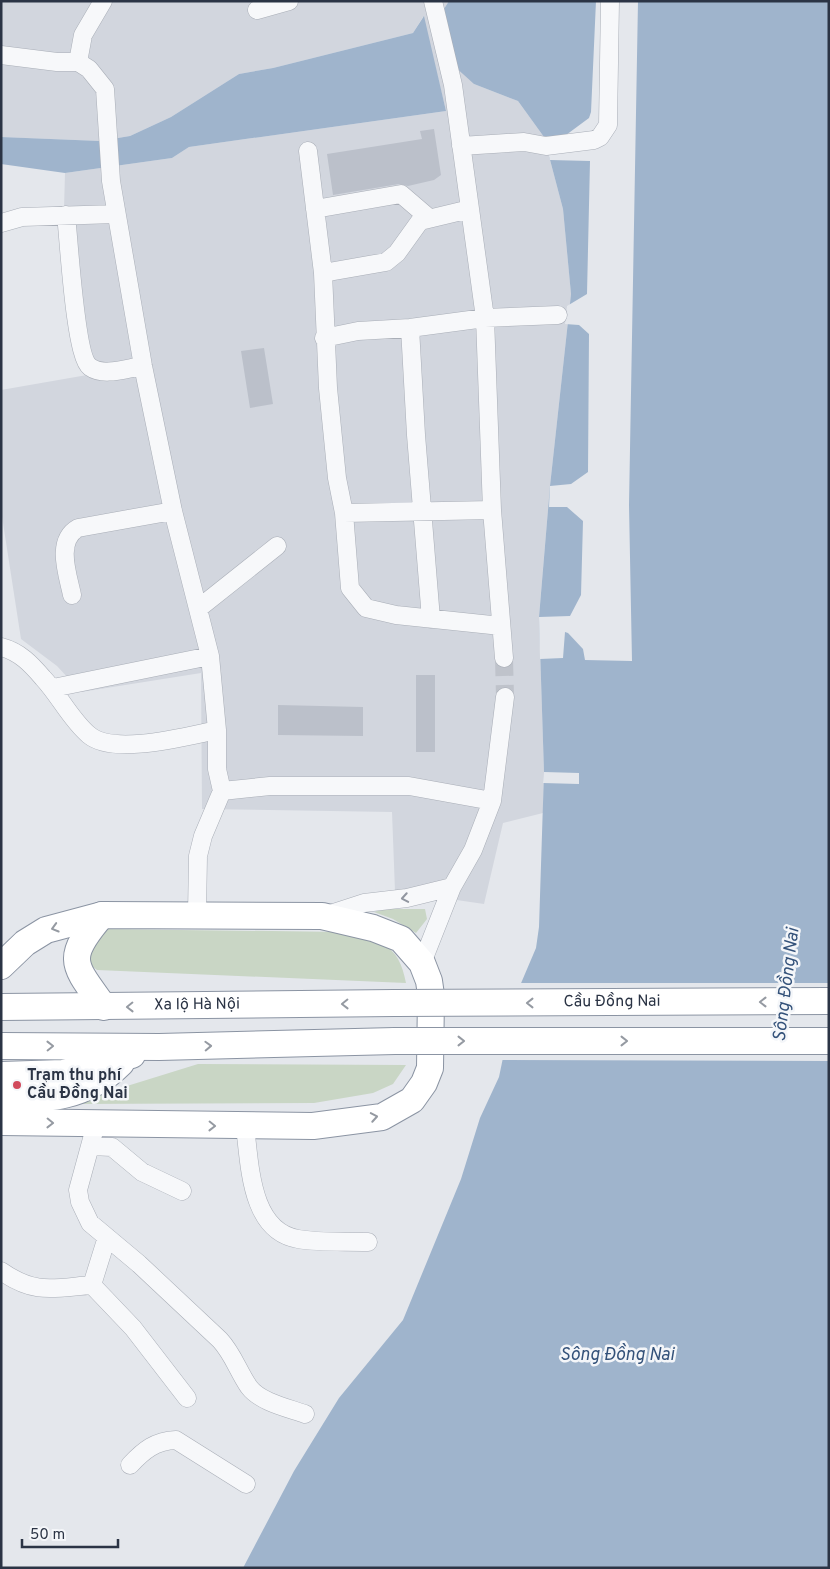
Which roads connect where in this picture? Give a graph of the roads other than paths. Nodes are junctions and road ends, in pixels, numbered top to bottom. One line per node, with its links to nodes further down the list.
1 (103, 1): 7 (street)
2 (288, 1): 5 (street)
3 (610, 1): 8 (street)
4 (435, 9): 8 (street)
5 (258, 10)
6 (1, 55): 7 (street)
7 (78, 62): 12 (street)
8 (461, 146): 11 (street)
9 (308, 151): 10 (street)
10 (315, 209): 14 (street); 16 (street)
11 (470, 209): 14 (street); 18 (street)
12 (115, 214): 13 (street); 21 (street)
13 (66, 215): 15 (street); 21 (street)
14 (429, 218): 16 (street)
15 (1, 223)
16 (323, 273): 20 (street)
17 (558, 315): 18 (street)
18 (485, 318): 19 (street); 23 (street)
19 (410, 328): 20 (street); 24 (street)
20 (324, 338): 25 (street)
21 (143, 366): 22 (street)
22 (172, 510): 27 (street); 28 (street)
23 (492, 510): 24 (street); 30 (street)
24 (422, 511): 25 (street); 29 (street)
25 (344, 513): 29 (street)
26 (277, 546): 28 (street)
27 (72, 595)
28 (199, 608): 32 (street)
29 (431, 619): 30 (street)
30 (501, 626): 33 (street)
31 (1, 647): 34 (street)
32 (210, 656): 34 (street); 36 (street)
33 (504, 658)
34 (53, 688): 36 (street)
35 (505, 697): 38 (street)
36 (217, 730): 37 (street)
37 (222, 792): 38 (street); 40 (street)
38 (492, 801): 39 (street)
39 (452, 887): 42 (street, one-way to 42); 43 (street)
40 (197, 914): 41 (highway); 42 (highway)
41 (102, 915): 44 (highway, one-way to 44); 48 (highway)
42 (322, 916): 43 (highway)
43 (422, 963): 56 (highway, one-way to 43)
44 (1, 966)
45 (829, 1001): 46 (highway, Cầu Đồng Nai, one-way to 46, bridge)
46 (394, 1004): 48 (highway, Xa lộ Hà Nội, one-way to 48)
47 (1, 1006): 48 (highway, Xa lộ Hà Nội)
48 (104, 1007)
49 (829, 1040): 51 (highway, one-way to 49, bridge)
50 (1, 1046): 51 (highway, one-way to 51)
51 (159, 1047): 52 (highway)
52 (128, 1056): 53 (highway); 54 (highway)
53 (1, 1075)
54 (1, 1099)
55 (1, 1122): 57 (highway, one-way to 57)
56 (244, 1126): 57 (highway, one-way to 56); 60 (street)
57 (93, 1135): 58 (street); 59 (street)
58 (182, 1191)
59 (107, 1237): 62 (street); 64 (street)
60 (368, 1242)
61 (1, 1270): 62 (street)
62 (92, 1285): 63 (street)
63 (187, 1398)
64 (305, 1414)
65 (130, 1465): 66 (street)
66 (246, 1484)

